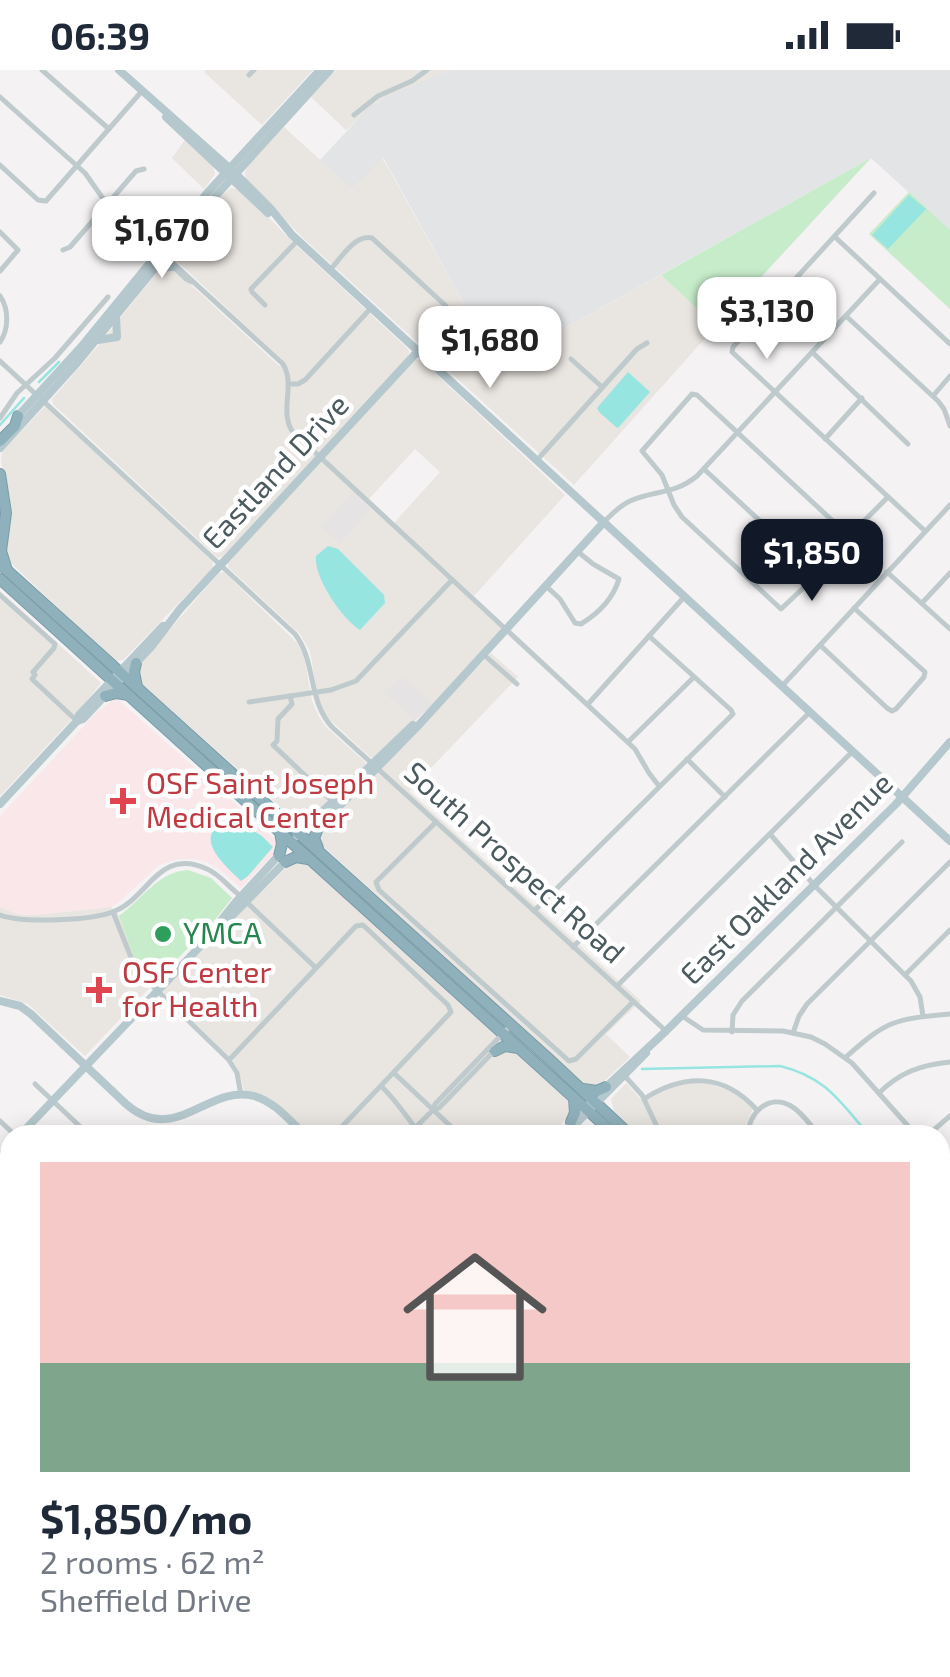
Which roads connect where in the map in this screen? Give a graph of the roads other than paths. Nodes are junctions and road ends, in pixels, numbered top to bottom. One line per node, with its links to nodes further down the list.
1 (42, 70): 9 (street)
2 (119, 70): 6 (main road)
3 (320, 70): 11 (main road)
4 (330, 70): 11 (main road)
5 (427, 70): 8 (street)
6 (142, 91): 9 (street); 10 (main road)
7 (0, 97): 13 (street)
8 (354, 115)
9 (109, 129): 13 (street)
10 (218, 162): 11 (main road); 15 (main road); 17 (main road)
11 (241, 162): 15 (main road); 16 (main road)
12 (0, 165): 13 (street)
13 (77, 166): 19 (street)
14 (144, 169): 19 (street)
15 (230, 173): 16 (main road); 17 (main road)
16 (242, 184): 17 (main road); 22 (main road)
17 (217, 188): 24 (main road)
18 (874, 194): 21 (street)
19 (108, 203): 23 (street); 24 (street)
20 (0, 232): 28 (street)
21 (834, 237): 29 (street); 47 (street)
22 (298, 240): 27 (main road); 33 (street)
23 (62, 250)
24 (162, 254): 25 (street); 26 (main road); 30 (street); 49 (main road)
25 (173, 268): 26 (main road); 30 (street)
26 (153, 270): 49 (main road)
27 (330, 270): 34 (main road); 39 (street)
28 (0, 271)
29 (880, 279): 35 (street); 38 (street)
30 (192, 282): 44 (street)
31 (0, 296): 36 (street)
32 (108, 297): 45 (street)
33 (265, 305)
34 (372, 308): 39 (main road); 44 (street)
35 (846, 316): 40 (street); 48 (street)
36 (0, 342)
37 (647, 343): 46 (street)
38 (950, 344)
39 (418, 351): 58 (main road, Eastland Drive); 59 (main road)
40 (812, 352): 47 (street); 50 (street)
41 (570, 359): 46 (street)
42 (0, 362): 45 (street, South Prospect Road)
43 (950, 376): 48 (street)
44 (290, 384): 58 (street)
45 (25, 385): 49 (street, South Prospect Road); 52 (street)
46 (602, 388): 59 (street)
47 (775, 392): 54 (street); 55 (street)
48 (933, 396): 53 (street)
49 (40, 398): 51 (main road); 56 (main road); 70 (street, South Prospect Road)
50 (862, 398): 55 (street); 57 (street)
51 (18, 416): 56 (highway)
52 (0, 418)
53 (950, 426)
54 (738, 433): 60 (street); 62 (street); 64 (street)
55 (825, 438): 64 (street)
56 (0, 441)
57 (908, 444)
58 (320, 458): 70 (main road, Eastland Drive); 74 (street)
59 (537, 460): 66 (main road)
60 (704, 469): 62 (street); 62 (street)
61 (0, 474): 71 (highway)
62 (669, 492): 66 (street)
63 (0, 495): 67 (highway)
64 (888, 497): 68 (street)
65 (950, 504): 68 (street)
66 (604, 522): 69 (main road); 77 (main road)
67 (0, 526)
68 (925, 531): 72 (street)
69 (577, 551): 75 (main road); 75 (street)
70 (220, 565): 85 (main road, Eastland Drive); 92 (street, South Prospect Road)
71 (2, 572): 86 (highway)
72 (888, 572): 78 (street); 79 (street)
73 (950, 573): 78 (street)
74 (452, 580): 80 (street); 92 (street)
75 (546, 586): 80 (main road)
76 (0, 596): 98 (street)
77 (685, 596): 82 (street); 90 (main road)
78 (922, 603): 81 (street)
79 (854, 608): 83 (street); 83 (street)
80 (506, 629): 84 (main road); 96 (street)
81 (950, 629)
82 (649, 636): 87 (street); 96 (street)
83 (820, 645): 90 (street)
84 (484, 654): 89 (street); 103 (main road)
85 (132, 662): 86 (highway); 88 (main road, Eastland Drive); 91 (highway)
86 (105, 667): 88 (highway); 93 (highway)
87 (694, 677): 99 (street); 102 (street)
88 (118, 678): 91 (highway); 93 (main road, Eastland Drive)
89 (517, 684)
90 (782, 686): 97 (main road)
91 (133, 692): 93 (highway); 111 (highway)
92 (314, 693): 94 (street); 103 (street, South Prospect Road)
93 (102, 695): 98 (main road, Eastland Drive)
94 (290, 696): 95 (street); 107 (street)
95 (249, 702)
96 (588, 704): 99 (street)
97 (810, 712): 101 (main road); 105 (street)
98 (77, 721): 108 (main road, Eastland Drive)
99 (628, 742): 104 (street)
100 (950, 742): 106 (main road, East Oakland Avenue)
101 (852, 752): 106 (main road); 112 (street)
102 (686, 759): 104 (street); 105 (street)
103 (374, 767): 107 (main road); 109 (street, South Prospect Road); 110 (main road)
104 (659, 786): 122 (street)
105 (725, 797): 127 (street)
106 (902, 798): 114 (main road); 119 (main road, East Oakland Avenue)
107 (334, 802): 110 (main road)
108 (0, 804)
109 (436, 822): 122 (street, South Prospect Road); 133 (street)
110 (314, 826): 111 (highway); 113 (main road); 116 (highway)
111 (284, 828): 113 (highway); 117 (highway)
112 (770, 834): 119 (street); 130 (street)
113 (298, 841): 116 (highway); 117 (main road)
114 (950, 841)
115 (902, 842): 121 (street)
116 (317, 857): 117 (highway); 137 (highway); 138 (highway)
117 (282, 859): 120 (main road)
118 (950, 862): 126 (street)
119 (814, 884): 121 (street); 135 (main road, East Oakland Avenue)
120 (244, 899): 123 (street); 128 (street); 131 (main road)
121 (836, 906): 126 (street); 140 (street)
122 (534, 910): 127 (street, South Prospect Road)
123 (113, 912): 124 (street); 131 (street)
124 (0, 915)
125 (950, 930): 129 (street)
126 (871, 941): 129 (street); 141 (street)
127 (574, 947): 130 (street, South Prospect Road)
128 (316, 968): 145 (street); 148 (street)
129 (905, 975): 136 (street)
130 (617, 986): 133 (street, South Prospect Road)
131 (157, 990): 145 (street); 147 (main road)
132 (0, 1001): 147 (main road)
133 (634, 1002): 139 (street, South Prospect Road)
134 (950, 1014): 136 (street)
135 (682, 1016): 139 (main road, East Oakland Avenue); 140 (street)
136 (923, 1016): 144 (street)
137 (491, 1022): 138 (highway); 143 (highway)
138 (509, 1031): 142 (highway); 143 (street); 156 (highway)
139 (666, 1031): 149 (main road, East Oakland Avenue)
140 (732, 1032): 141 (street)
141 (793, 1033): 144 (street)
142 (520, 1048): 143 (highway); 156 (highway)
143 (492, 1049): 152 (street); 154 (street)
144 (846, 1058): 155 (street)
145 (229, 1060): 157 (street)
146 (950, 1062): 155 (street)
147 (86, 1066): 157 (main road); 159 (main road)
148 (394, 1073): 151 (street); 162 (street)
149 (623, 1074): 153 (main road, East Oakland Avenue); 158 (street)
150 (36, 1084): 159 (street)
151 (381, 1086): 170 (street); 171 (street)
152 (460, 1086): 154 (street); 160 (street)
153 (608, 1089): 156 (highway); 161 (main road, East Oakland Avenue); 164 (highway)
154 (447, 1092): 162 (street)
155 (878, 1092): 179 (street)
156 (577, 1093): 161 (highway); 166 (highway)
157 (241, 1094): 169 (main road)
158 (644, 1099): 163 (street); 176 (street)
159 (53, 1100): 167 (main road); 168 (street)
160 (445, 1102): 162 (street); 165 (street)
161 (592, 1106): 164 (highway); 166 (main road, East Oakland Avenue)
162 (433, 1110): 165 (street); 172 (street)
163 (757, 1110): 177 (street); 178 (street)
164 (605, 1118): 166 (highway); 174 (highway); 175 (highway)
165 (446, 1121): 173 (street)
166 (574, 1123)
167 (28, 1125)
168 (79, 1125)
169 (293, 1125)
170 (344, 1125)
171 (413, 1125)
172 (419, 1125)
173 (450, 1125)
174 (609, 1125)
175 (615, 1125)
176 (656, 1125)
177 (748, 1125)
178 (810, 1125)
179 (907, 1125)

